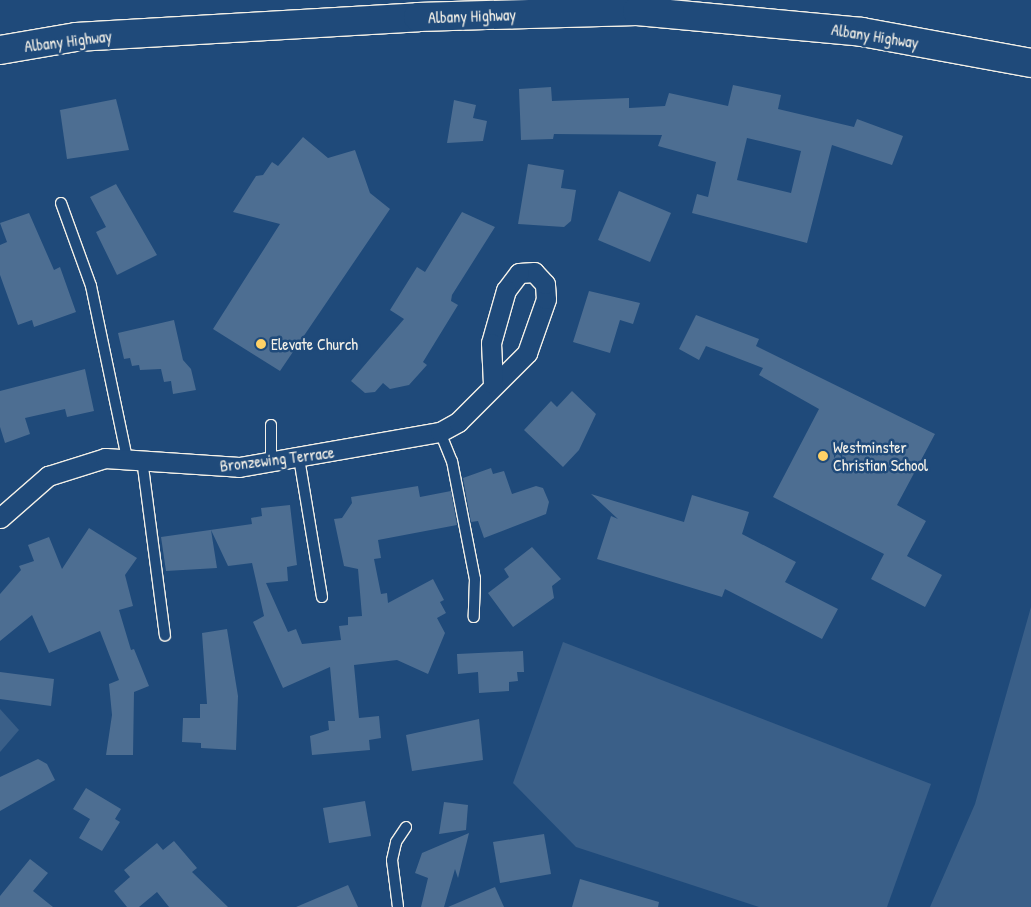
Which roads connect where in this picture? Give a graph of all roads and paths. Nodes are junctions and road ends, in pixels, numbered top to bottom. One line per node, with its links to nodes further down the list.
1 (0, 50): 2 (main road, Albany Highway)
2 (1031, 63)
3 (61, 203): 8 (lane)
4 (493, 384): 4 (street, Bronzewing Terrace); 6 (street, Bronzewing Terrace)
5 (271, 425): 9 (lane)
6 (440, 432): 7 (street, Bronzewing Terrace); 12 (lane)
7 (299, 458): 9 (street, Bronzewing Terrace); 11 (lane)
8 (134, 459): 9 (street, Bronzewing Terrace); 10 (street, Bronzewing Terrace); 13 (lane)
9 (271, 462)
10 (0, 518)
11 (322, 597)
12 (474, 617)
13 (165, 636)
14 (406, 827): 15 (lane)
15 (398, 907)

